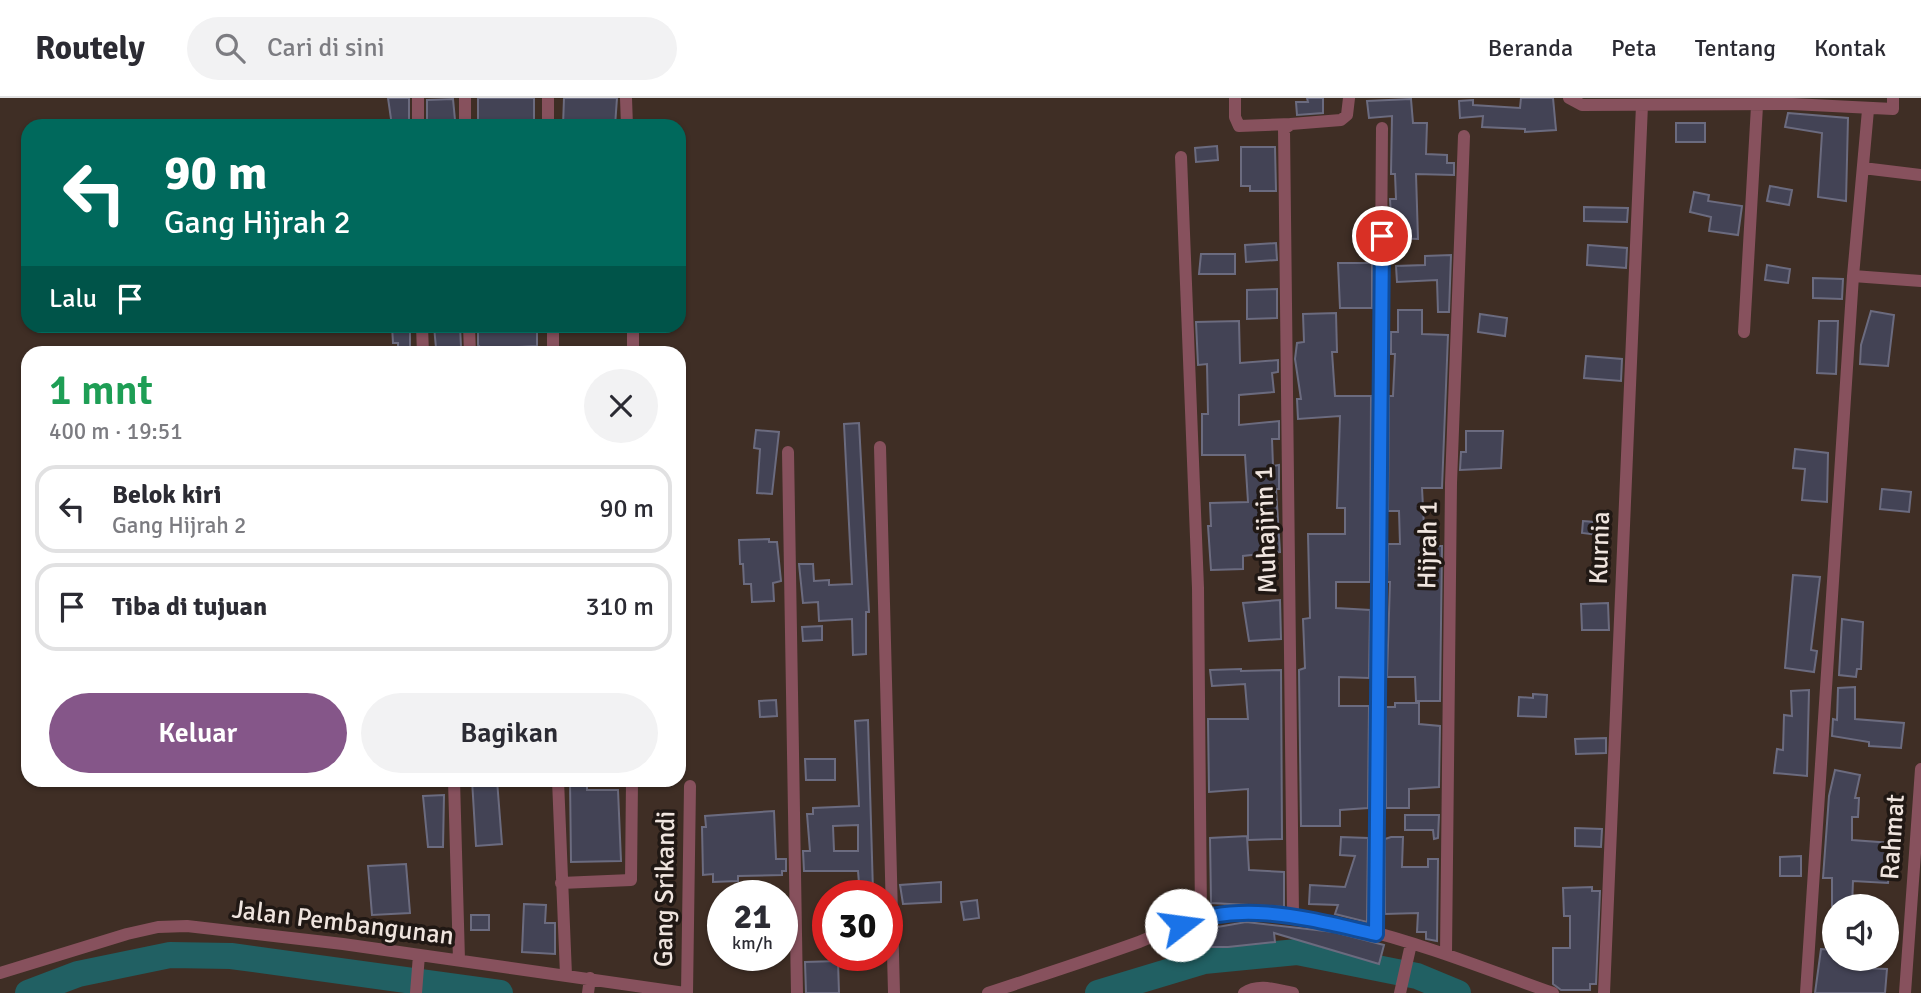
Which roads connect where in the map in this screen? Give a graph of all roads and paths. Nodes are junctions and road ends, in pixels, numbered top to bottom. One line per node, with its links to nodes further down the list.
1 (418, 98): 14 (street)
2 (465, 98): 15 (street)
3 (548, 98): 16 (street)
4 (626, 98): 17 (street)
5 (1236, 98): 18 (street)
6 (1349, 98): 18 (street)
7 (1569, 98): 11 (street)
8 (1893, 98): 13 (street)
9 (1792, 101): 12 (street); 13 (street)
10 (1689, 102): 11 (street); 12 (street)
11 (1642, 105): 56 (street, Kurnia)
12 (1757, 106): 26 (street)
13 (1868, 110): 22 (street)
14 (418, 119)
15 (465, 119)
16 (548, 119)
17 (628, 119)
18 (1292, 124): 35 (street, Muhajirin 1)
19 (1382, 128): 37 (street)
20 (1464, 136): 39 (street, Hijrah 1)
21 (1181, 157): 36 (street)
22 (1863, 168): 23 (street); 24 (street)
23 (1921, 175)
24 (1853, 276): 25 (street); 57 (street)
25 (1921, 281)
26 (1744, 332)
27 (880, 447): 50 (street)
28 (788, 452): 49 (street)
29 (1921, 769): 58 (street, Rahmat)
30 (690, 786): 48 (street, Gang Srikandi)
31 (454, 787): 41 (street)
32 (558, 787): 34 (street)
33 (632, 787): 34 (street)
34 (561, 883): 43 (street)
35 (1293, 915): 36 (street); 37 (street)
36 (1201, 917): 51 (street)
37 (1376, 934): 38 (street)
38 (1411, 944): 39 (street); 54 (street)
39 (1446, 954): 45 (street)
40 (419, 960): 41 (street, Jalan Pembangunan); 42 (street, Jalan Pembangunan); 46 (street)
41 (459, 960): 43 (street, Jalan Pembangunan)
42 (0, 973)
43 (566, 975): 44 (street, Jalan Pembangunan)
44 (590, 979): 47 (street); 48 (street, Jalan Pembangunan)
45 (1536, 990): 55 (street)
46 (416, 993)
47 (588, 993)
48 (686, 993)
49 (797, 993)
50 (894, 993)
51 (988, 993)
52 (1244, 993): 53 (street)
53 (1293, 993)
54 (1400, 993)
55 (1553, 993)
56 (1604, 993)
57 (1806, 993)
58 (1905, 993)

